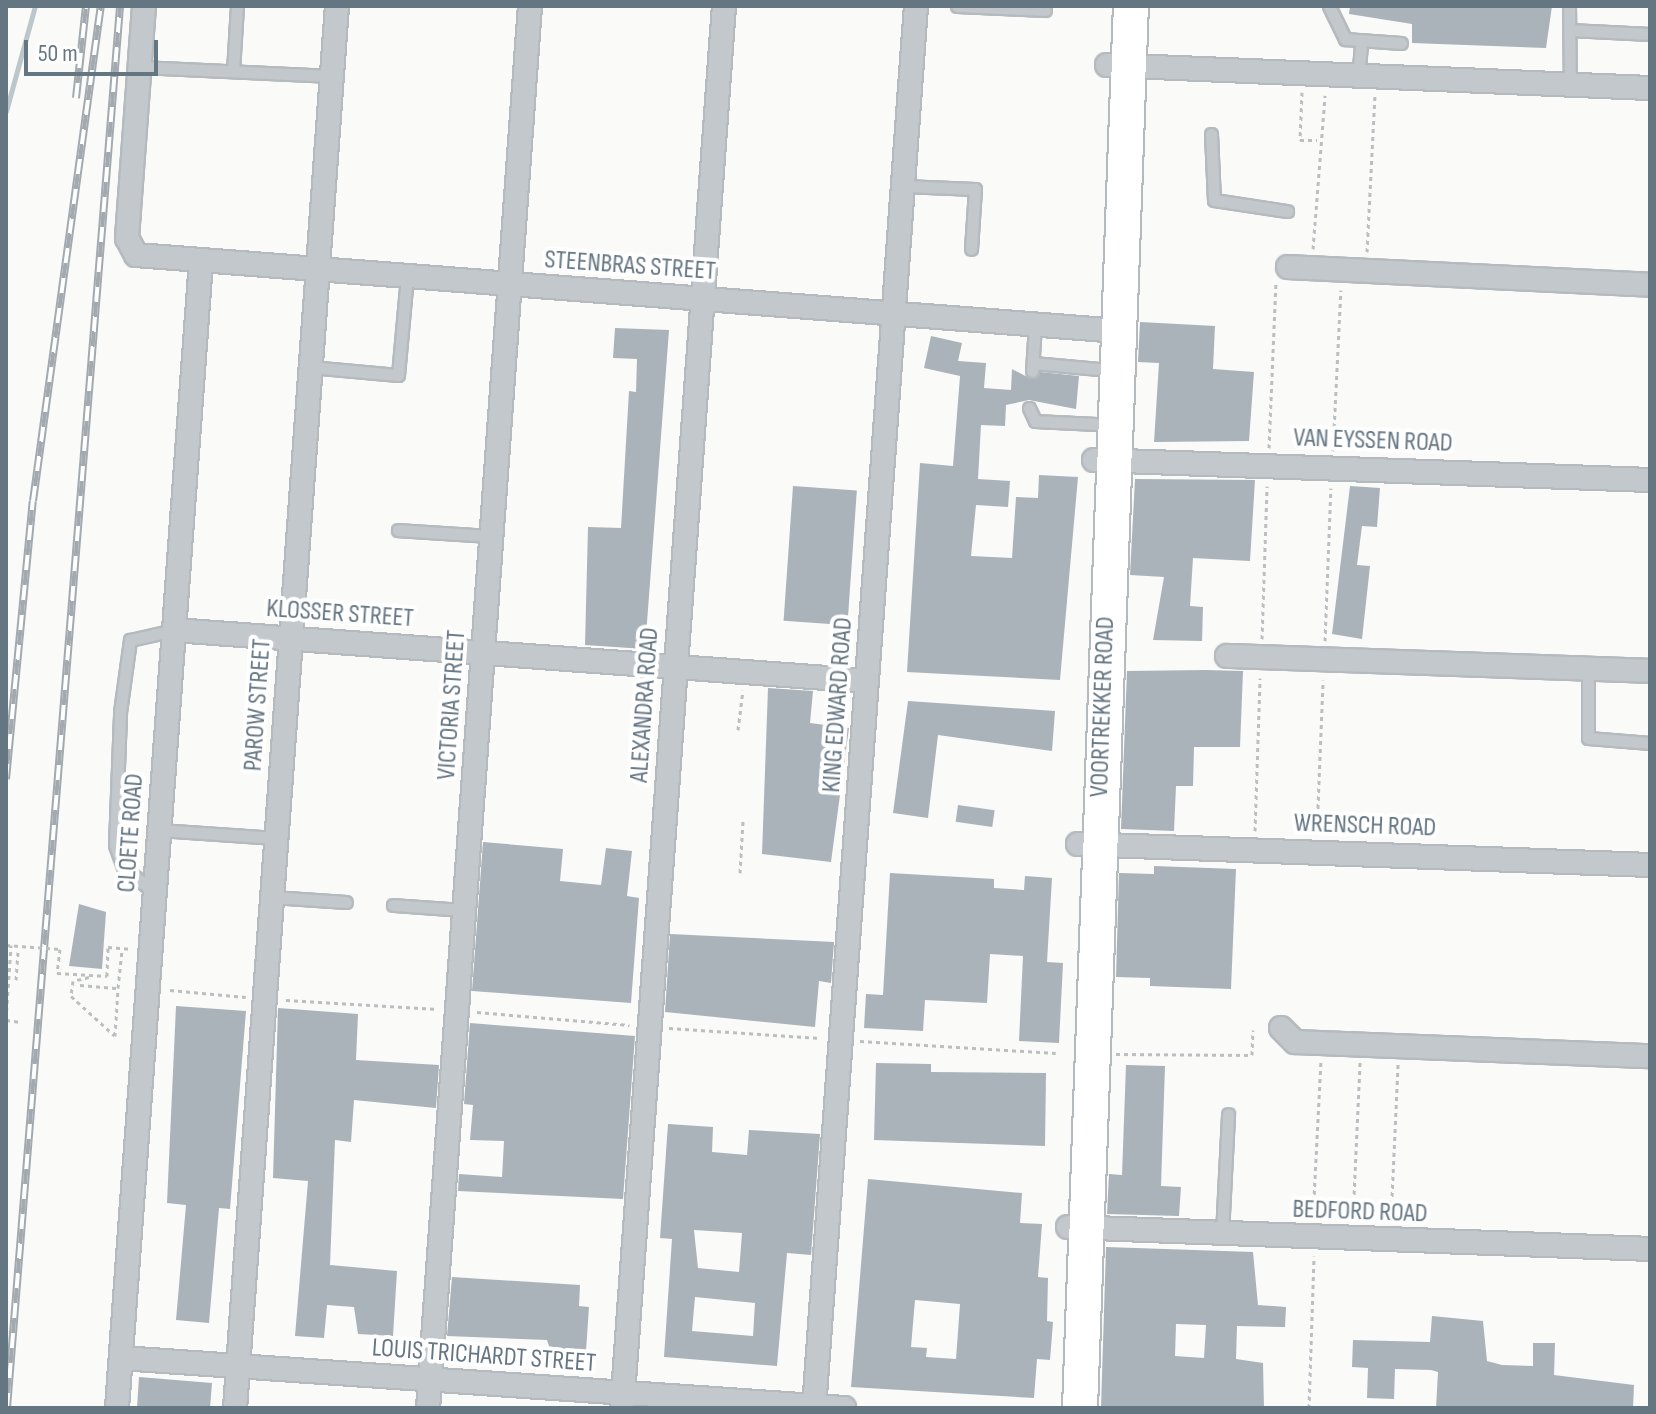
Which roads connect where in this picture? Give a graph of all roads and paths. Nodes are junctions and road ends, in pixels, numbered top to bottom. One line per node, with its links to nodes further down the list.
1 (144, 6): 18 (street)
2 (237, 6): 19 (lane)
3 (337, 6): 20 (street, PAROW STREET)
4 (530, 6): 38 (street, VICTORIA STREET)
5 (724, 6): 40 (street, ALEXANDRA ROAD)
6 (916, 6): 28 (street, KING EDWARD ROAD)
7 (957, 6): 12 (lane)
8 (1112, 6): 17 (main road, VOORTREKKER ROAD)
9 (1131, 6): 17 (main road, VOORTREKKER ROAD)
10 (1329, 6): 15 (lane)
11 (1569, 6): 13 (lane)
12 (1045, 10)
13 (1570, 30): 14 (lane); 22 (lane)
14 (1650, 34)
15 (1361, 42): 16 (lane); 21 (lane)
16 (1401, 43)
17 (1117, 66): 21 (street); 43 (main road, VOORTREKKER ROAD)
18 (140, 67): 19 (lane); 32 (street, STEENBRAS STREET)
19 (233, 71): 20 (lane)
20 (332, 76): 34 (street, PAROW STREET)
21 (1366, 86): 22 (street); 33 (path)
22 (1570, 86): 23 (street)
23 (1650, 88)
24 (1302, 89): 27 (path)
25 (1325, 90): 27 (path)
26 (1211, 134): 29 (lane)
27 (1317, 140): 31 (path)
28 (903, 186): 30 (lane); 41 (street, KING EDWARD ROAD)
29 (1287, 211)
30 (971, 249)
31 (1312, 260)
32 (201, 261): 34 (street, STEENBRAS STREET); 54 (street, CLOETE ROAD)
33 (1367, 263)
34 (317, 270): 36 (street, STEENBRAS STREET); 44 (street, PAROW STREET)
35 (1283, 272): 37 (street); 48 (path)
36 (407, 277): 38 (street, STEENBRAS STREET); 44 (lane)
37 (1341, 279): 39 (street); 49 (path)
38 (510, 285): 40 (street, STEENBRAS STREET); 53 (street, VICTORIA STREET)
39 (1650, 285)
40 (703, 300): 41 (street, STEENBRAS STREET); 58 (street, ALEXANDRA ROAD)
41 (893, 314): 42 (street, STEENBRAS STREET); 62 (street, KING EDWARD ROAD)
42 (1035, 325): 43 (street, STEENBRAS STREET); 45 (lane)
43 (1110, 330): 45 (main road, VOORTREKKER ROAD); 50 (main road, VOORTREKKER ROAD)
44 (310, 367): 55 (street, PAROW STREET)
45 (1099, 369): 47 (main road, VOORTREKKER ROAD)
46 (1029, 413): 47 (lane)
47 (1096, 424): 50 (main road, VOORTREKKER ROAD)
48 (1269, 453)
49 (1333, 454)
50 (1104, 460): 51 (street, VAN EYSSEN ROAD); 68 (main road, VOORTREKKER ROAD)
51 (1650, 480)
52 (398, 530): 53 (lane)
53 (492, 536): 56 (street, VICTORIA STREET)
54 (174, 630): 55 (street, KLOSSER STREET); 66 (street, CLOETE ROAD); 71 (lane, KLOSSER STREET)
55 (291, 638): 56 (street, KLOSSER STREET); 67 (street, PAROW STREET)
56 (484, 652): 58 (street, KLOSSER STREET); 75 (street, VICTORIA STREET)
57 (1227, 656): 59 (street)
58 (676, 667): 61 (street, KLOSSER STREET); 106 (street, ALEXANDRA ROAD)
59 (1588, 669): 60 (street); 64 (lane)
60 (1650, 671)
61 (745, 672): 62 (street, KLOSSER STREET); 63 (path)
62 (867, 681): 107 (street, KING EDWARD ROAD)
63 (738, 730)
64 (1650, 743)
65 (743, 821): 70 (path)
66 (159, 830): 67 (lane); 71 (street, CLOETE ROAD)
67 (276, 838): 72 (street, PAROW STREET)
68 (1088, 844): 69 (street, WRENSCH ROAD); 98 (main road, VOORTREKKER ROAD)
69 (1650, 865)
70 (740, 873)
71 (155, 893): 103 (street, CLOETE ROAD)
72 (272, 897): 73 (lane); 104 (street, PAROW STREET)
73 (346, 902)
74 (393, 905): 75 (lane)
75 (465, 910): 105 (street, VICTORIA STREET)
76 (9, 945): 80 (path, bridge); 86 (path)
77 (122, 948): 79 (path); 80 (path); 83 (path)
78 (18, 950): 81 (path)
79 (131, 963)
80 (92, 975): 83 (path)
81 (16, 980)
82 (80, 985): 83 (path)
83 (118, 988)
84 (170, 990): 85 (path)
85 (246, 997)
86 (6, 1020): 87 (path)
87 (21, 1022)
88 (1281, 1028): 91 (street)
89 (1253, 1030): 90 (path)
90 (1104, 1054)
91 (1650, 1056)
92 (1321, 1057): 96 (path)
93 (1360, 1057): 97 (path)
94 (1398, 1058): 99 (path)
95 (1228, 1114): 100 (lane)
96 (1313, 1222)
97 (1353, 1226)
98 (1077, 1228): 100 (street, BEDFORD ROAD); 112 (main road, VOORTREKKER ROAD); 113 (main road, VOORTREKKER ROAD)
99 (1391, 1228)
100 (1222, 1234): 102 (street, BEDFORD ROAD)
101 (1311, 1248): 114 (path)
102 (1650, 1249)
103 (121, 1358): 104 (street, LOUIS TRICHARDT STREET); 108 (street, CLOETE ROAD)
104 (238, 1367): 105 (street, LOUIS TRICHARDT STREET); 109 (street, PAROW STREET)
105 (430, 1380): 106 (street, LOUIS TRICHARDT STREET); 110 (street, VICTORIA STREET)
106 (622, 1400): 107 (street, LOUIS TRICHARDT STREET)
107 (814, 1407): 111 (street, LOUIS TRICHARDT STREET)
108 (117, 1408)
109 (235, 1408)
110 (428, 1408)
111 (844, 1408)
112 (1061, 1408)
113 (1080, 1408)
114 (1309, 1408)

